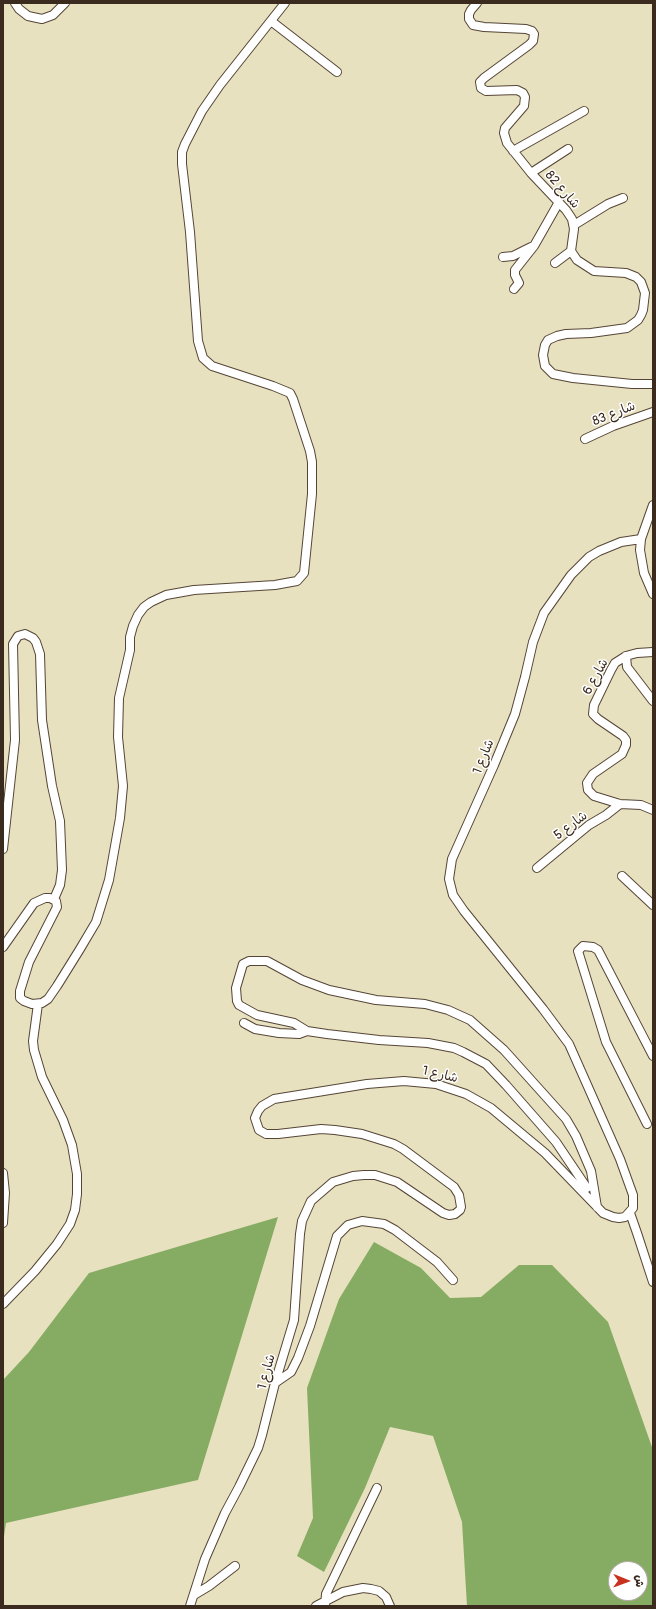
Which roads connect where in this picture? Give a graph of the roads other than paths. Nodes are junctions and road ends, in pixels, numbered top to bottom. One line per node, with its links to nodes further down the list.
1 (15, 3): 2 (street)
2 (65, 3)
3 (285, 3): 5 (street)
4 (477, 3): 9 (street, شارع 82)
5 (271, 21): 6 (street); 36 (street)
6 (337, 72)
7 (584, 112): 9 (street)
8 (568, 149): 10 (street)
9 (513, 151): 10 (street, شارع 82)
10 (531, 173): 12 (street, شارع 82)
11 (623, 198): 13 (street)
12 (559, 202): 13 (street, شارع 82); 14 (street)
13 (574, 225): 15 (street, شارع 82)
14 (534, 246): 16 (street); 18 (street)
15 (571, 251): 17 (street); 19 (street)
16 (503, 257)
17 (555, 263)
18 (514, 289)
19 (653, 384)
20 (653, 412): 21 (street, شارع 83)
21 (585, 439)
22 (653, 505): 23 (street)
23 (640, 539): 24 (street); 43 (street, شارع 1)
24 (653, 594)
25 (653, 652): 26 (street, شارع 6)
26 (626, 656): 27 (street); 28 (street, شارع 6)
27 (653, 701)
28 (620, 804): 29 (street); 31 (street, شارع 5)
29 (653, 810)
30 (3, 848): 33 (street)
31 (537, 868)
32 (622, 876): 34 (street)
33 (54, 899): 35 (street); 36 (street)
34 (653, 905)
35 (3, 947)
36 (38, 1004): 47 (street)
37 (244, 1023): 38 (street)
38 (307, 1031): 42 (street); 42 (street)
39 (653, 1056): 40 (street)
40 (647, 1124)
41 (3, 1173): 44 (street)
42 (597, 1203): 43 (street, شارع 1); 48 (street, شارع 1)
43 (630, 1213): 46 (street)
44 (3, 1223)
45 (453, 1280): 48 (street)
46 (653, 1282)
47 (3, 1304)
48 (275, 1383): 51 (street, شارع 1)
49 (377, 1488): 52 (street)
50 (235, 1566): 51 (street)
51 (194, 1595): 53 (street, شارع 1)
52 (325, 1604): 54 (street); 55 (street)
53 (190, 1606)
54 (316, 1606)
55 (390, 1606)

